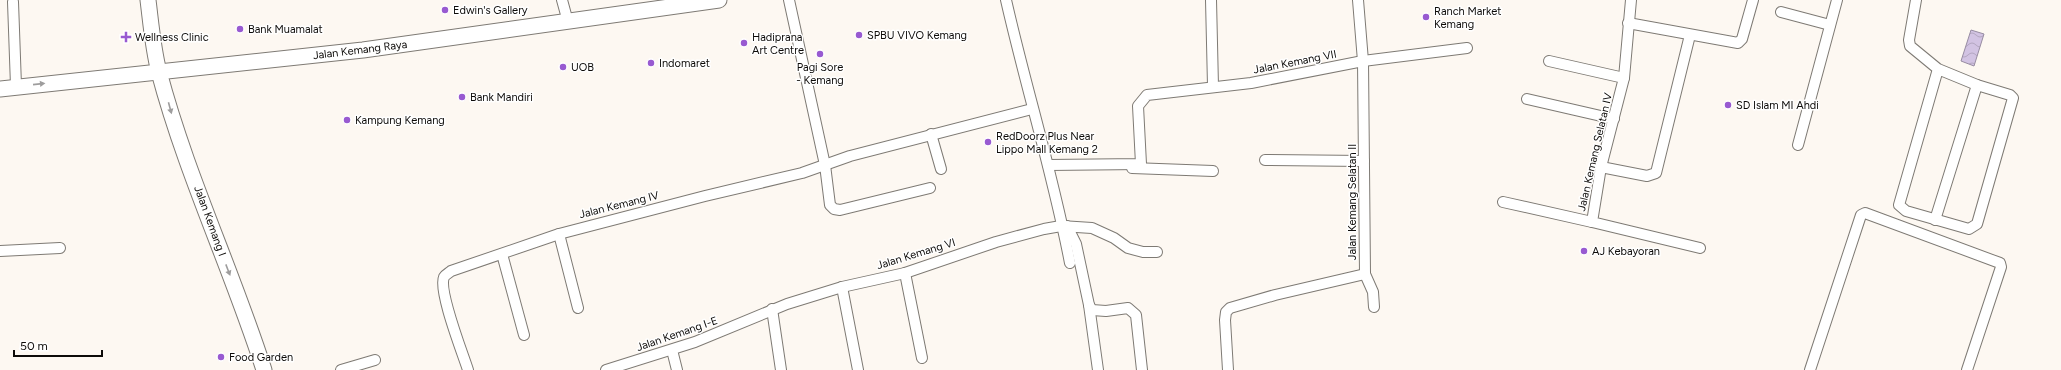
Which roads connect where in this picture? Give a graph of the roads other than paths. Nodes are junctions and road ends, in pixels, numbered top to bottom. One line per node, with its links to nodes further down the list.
1 (148, 0): 22 (street, Jalan Kemang I)
2 (562, 0): 14 (street)
3 (719, 0): 14 (street, Jalan Kemang Raya)
4 (789, 0): 35 (street)
5 (1006, 0): 29 (street)
6 (1211, 0): 26 (street)
7 (1358, 0): 19 (street, Jalan Kemang Selatan II)
8 (1631, 0): 15 (street, Jalan Kemang Selatan IV)
9 (1753, 0): 17 (street)
10 (1836, 0): 16 (street)
11 (1916, 0): 21 (street)
12 (13, 2): 25 (street)
13 (1781, 12): 16 (street)
14 (568, 22): 22 (street, Jalan Kemang Raya)
15 (1628, 23): 17 (street); 23 (street, Jalan Kemang Selatan IV)
16 (1830, 25): 32 (street)
17 (1690, 35): 37 (street)
18 (1467, 48): 19 (street, Jalan Kemang VII)
19 (1363, 61): 26 (street, Jalan Kemang VII); 34 (street, Jalan Kemang Selatan II)
20 (1549, 62): 23 (street)
21 (1938, 69): 24 (street); 42 (street)
22 (159, 71): 25 (street, Jalan Kemang Raya, one-way to 22); 66 (street, Jalan Kemang I, one-way to 66)
23 (1624, 78): 30 (street, Jalan Kemang Selatan IV)
24 (1977, 85): 42 (street); 42 (street)
25 (16, 86): 27 (street, Jalan Kemang Raya)
26 (1213, 86): 36 (street, Jalan Kemang VII)
27 (0, 89)
28 (1527, 99): 30 (street)
29 (1032, 110): 31 (street, Jalan Kemang IV); 36 (street)
30 (1614, 118): 37 (street, Jalan Kemang Selatan IV)
31 (931, 134): 35 (street, Jalan Kemang IV); 38 (street)
32 (1798, 145)
33 (1265, 160): 34 (street)
34 (1364, 161): 53 (street, Jalan Kemang Selatan II)
35 (824, 165): 40 (street); 45 (street, Jalan Kemang IV)
36 (1048, 166): 39 (street); 44 (street)
37 (1602, 167): 43 (street, Jalan Kemang Selatan IV)
38 (941, 169)
39 (1213, 171)
40 (930, 188)
41 (1503, 202): 43 (street)
42 (1935, 220)
43 (1592, 222): 47 (street, Jalan Kemang Selatan IV)
44 (1064, 226): 49 (street, Jalan Kemang VI); 51 (street); 52 (street, Jalan Kemang VI); 55 (street)
45 (559, 234): 50 (street, Jalan Kemang IV); 57 (street)
46 (60, 248): 48 (street)
47 (1700, 248)
48 (0, 251)
49 (1157, 252)
50 (502, 254): 60 (street); 68 (street, Jalan Kemang IV)
51 (1070, 263)
52 (905, 273): 54 (street, Jalan Kemang VI); 62 (street)
53 (1365, 274): 56 (street); 74 (street, Jalan Kemang Selatan II)
54 (842, 287): 58 (street, Jalan Kemang VI); 71 (street)
55 (1089, 305): 72 (street); 73 (street)
56 (1374, 307)
57 (578, 308)
58 (772, 309): 59 (street, Jalan Kemang VI); 70 (street)
59 (755, 317): 61 (street, Jalan Kemang I-E)
60 (524, 335)
61 (672, 350): 64 (street, Jalan Kemang I-E); 69 (street)
62 (922, 358)
63 (375, 360): 67 (street)
64 (633, 366): 65 (street, Jalan Kemang I-E)
65 (612, 369)
66 (264, 370)
67 (341, 370)
68 (468, 370)
69 (677, 370)
70 (781, 370)
71 (858, 370)
72 (1098, 370)
73 (1142, 370)
74 (1228, 370)
75 (1810, 370): 76 (street)
76 (1967, 370)

